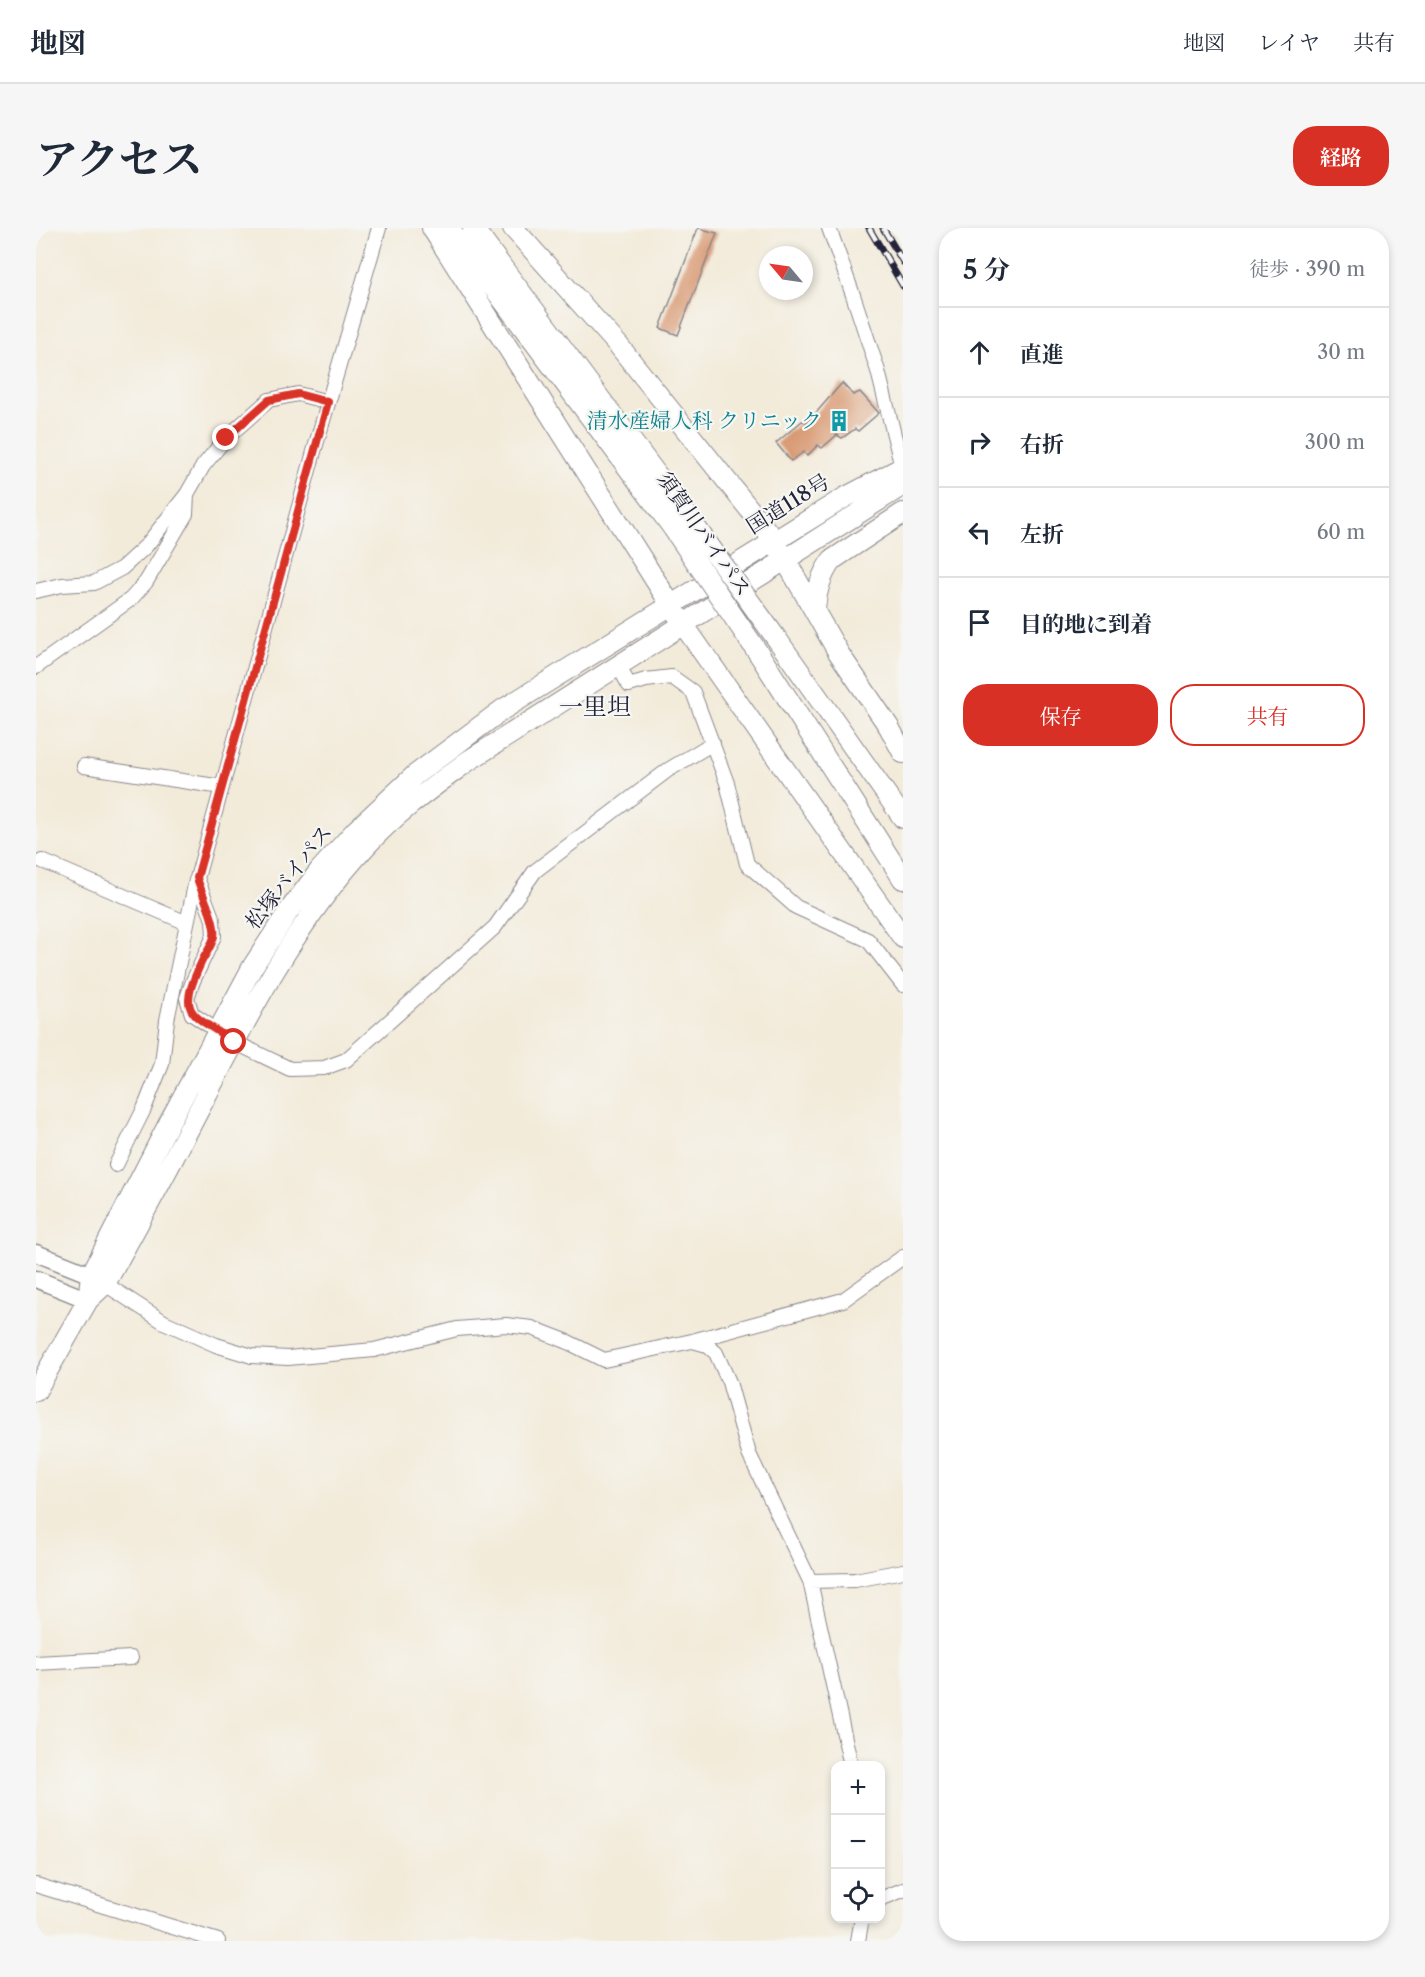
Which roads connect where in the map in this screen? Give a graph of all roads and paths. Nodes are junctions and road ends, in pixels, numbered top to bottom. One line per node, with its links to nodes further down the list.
1 (432, 228): 15 (highway)
2 (449, 228): 11 (highway, 須賀川バイパス)
3 (473, 228): 11 (highway, 須賀川バイパス)
4 (513, 228): 12 (highway)
5 (829, 228): 8 (street)
6 (378, 232): 7 (street)
7 (328, 402): 9 (street); 23 (street)
8 (902, 482): 12 (highway, 国道118号); 13 (highway, 国道118号)
9 (187, 494): 14 (street); 18 (street)
10 (903, 513): 16 (highway)
11 (681, 523): 24 (highway, 須賀川バイパス, bridge); 27 (highway, 須賀川バイパス, bridge)
12 (774, 540): 13 (highway); 15 (highway, 国道118号)
13 (785, 560): 16 (highway); 17 (highway, 国道118号)
14 (36, 591)
15 (671, 606): 17 (highway); 31 (highway, 松塚バイパス)
16 (814, 611): 21 (highway)
17 (683, 624): 19 (highway, 松塚バイパス); 29 (highway)
18 (36, 667)
19 (619, 667): 20 (street); 31 (highway, 松塚バイパス)
20 (712, 742): 30 (street); 31 (street)
21 (903, 753)
22 (84, 766): 23 (street)
23 (222, 787): 26 (street)
24 (903, 818)
25 (42, 861): 28 (street)
26 (197, 878): 28 (street); 31 (street)
27 (903, 879)
28 (187, 923): 32 (street)
29 (903, 938)
30 (903, 985)
31 (226, 1036): 36 (highway, 松塚バイパス)
32 (116, 1165)
33 (36, 1253): 36 (main road)
34 (903, 1257): 38 (street)
35 (36, 1279): 37 (main road)
36 (98, 1280): 37 (highway, 松塚バイパス); 38 (street)
37 (88, 1300): 39 (highway, 松塚バイパス)
38 (692, 1341): 41 (street)
39 (36, 1391)
40 (903, 1571): 41 (street)
41 (810, 1581): 44 (street)
42 (131, 1658): 43 (street)
43 (36, 1663)
44 (850, 1761)
45 (36, 1885): 49 (street)
46 (903, 1890): 47 (street)
47 (885, 1897)
48 (861, 1923): 50 (street)
49 (218, 1941)
50 (858, 1941)

